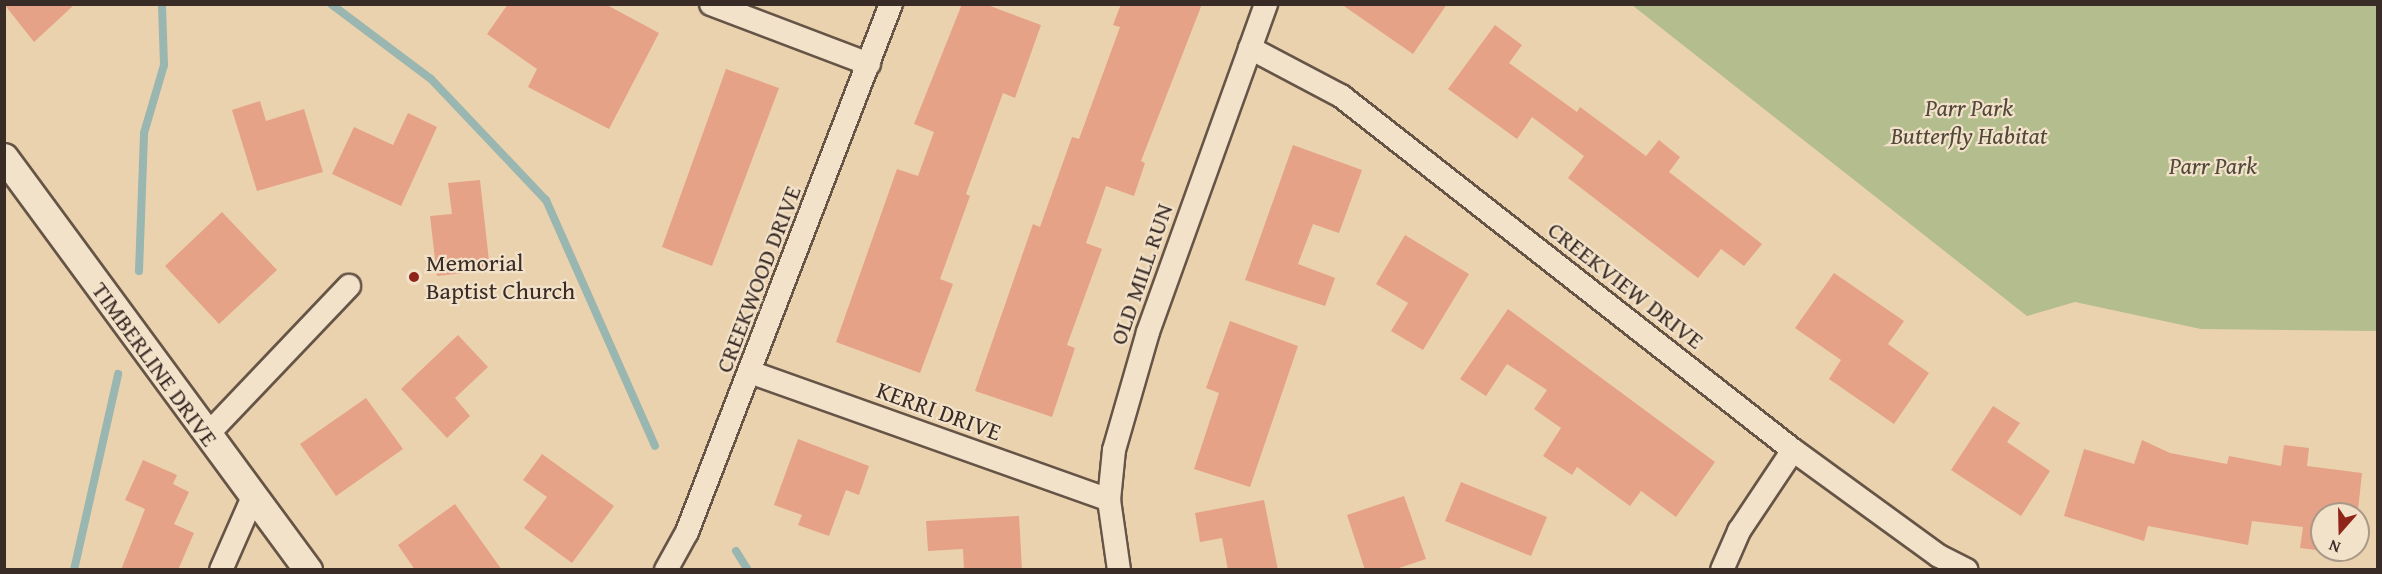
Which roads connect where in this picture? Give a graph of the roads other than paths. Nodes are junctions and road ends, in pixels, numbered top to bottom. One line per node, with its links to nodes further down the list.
1 (711, 4): 5 (street)
2 (891, 4): 5 (street, CREEKWOOD DRIVE)
3 (1266, 4): 4 (street, OLD MILL RUN)
4 (1250, 48): 10 (street, CREEKVIEW DRIVE); 12 (street, OLD MILL RUN)
5 (869, 64): 8 (street, CREEKWOOD DRIVE)
6 (4, 157): 9 (street, TIMBERLINE DRIVE)
7 (349, 286): 9 (street)
8 (750, 372): 12 (street, KERRI DRIVE); 15 (street, CREEKWOOD DRIVE)
9 (207, 435): 11 (street, TIMBERLINE DRIVE)
10 (1793, 450): 17 (street); 18 (street, CREEKVIEW DRIVE)
11 (253, 497): 13 (street); 14 (street, TIMBERLINE DRIVE)
12 (1109, 500): 16 (street, OLD MILL RUN)
13 (221, 570)
14 (308, 570)
15 (666, 570)
16 (1119, 570)
17 (1722, 570)
18 (1967, 570)

